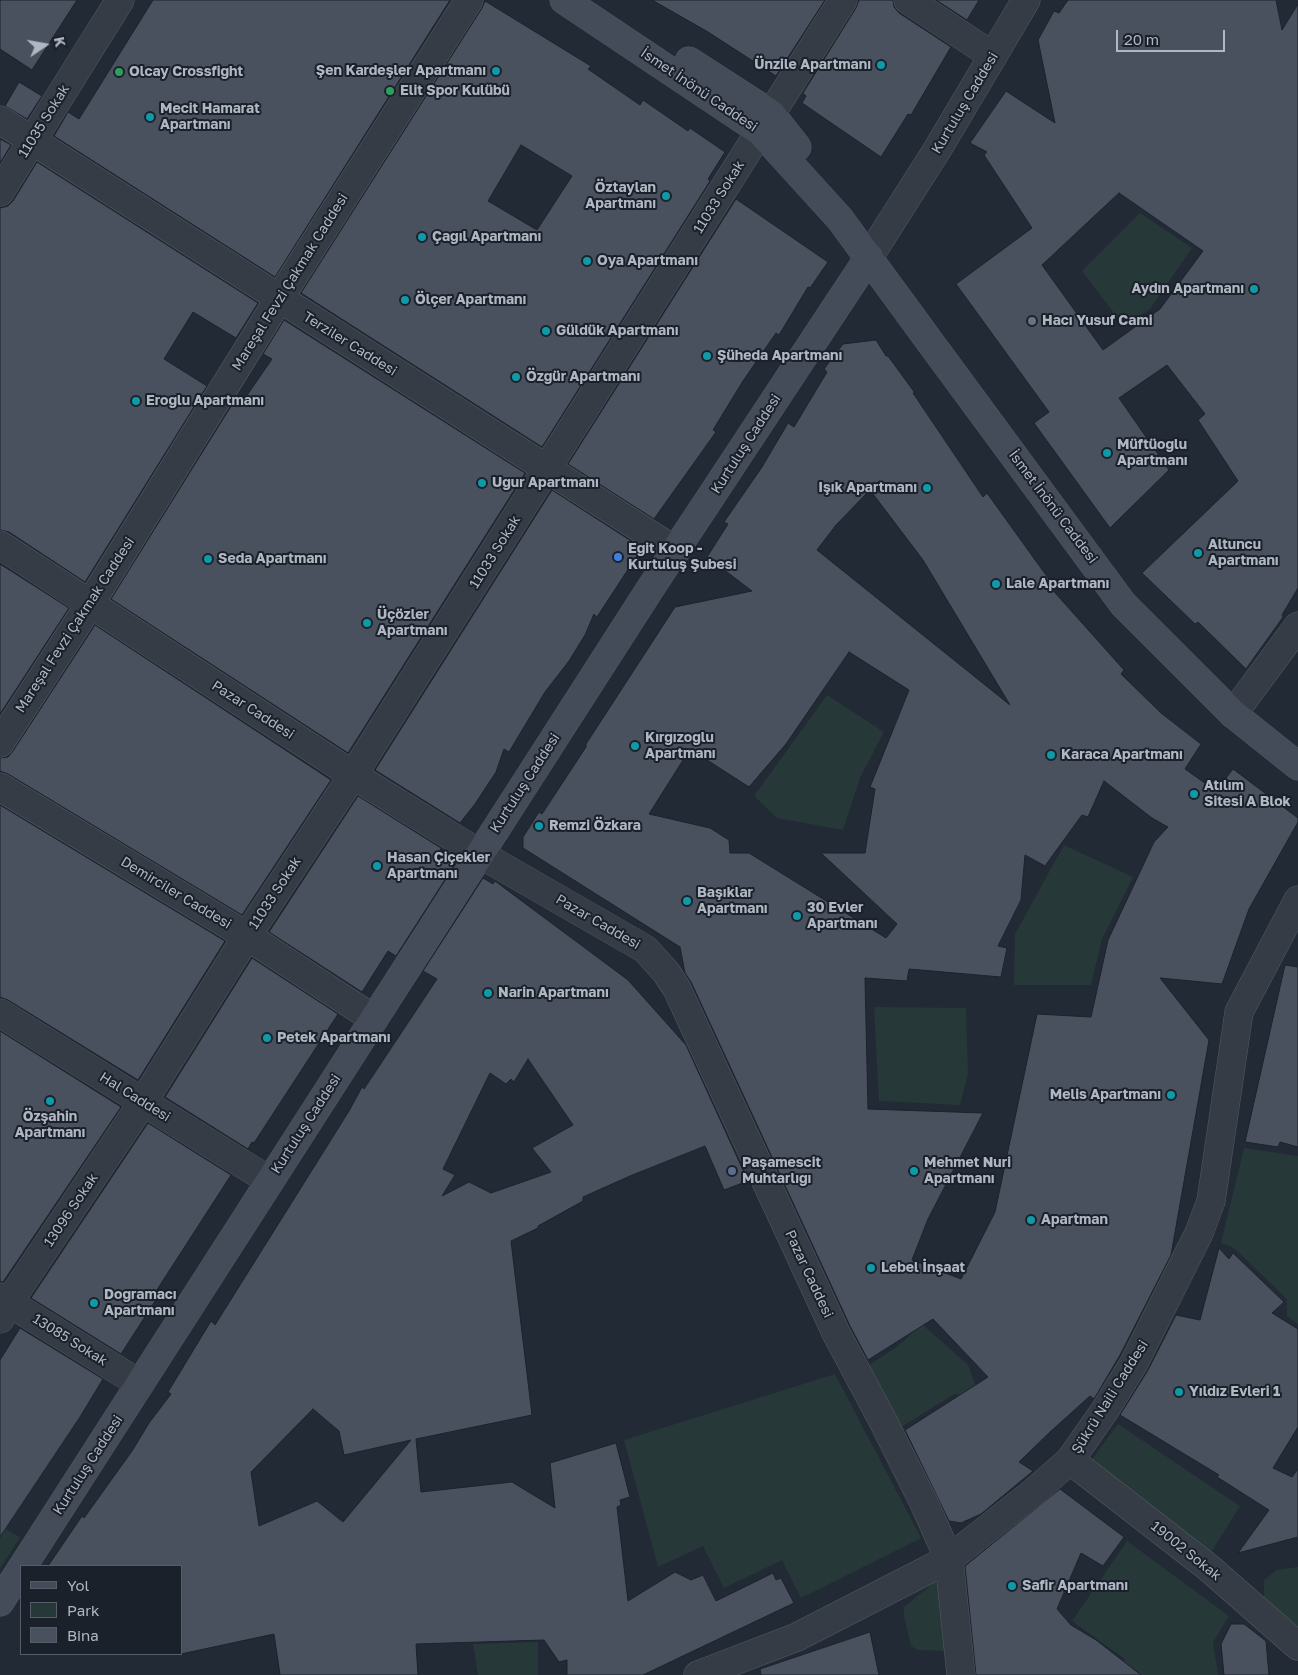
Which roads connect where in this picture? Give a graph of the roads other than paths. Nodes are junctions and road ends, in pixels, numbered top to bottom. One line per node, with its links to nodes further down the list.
1 (120, 0): 11 (street, 11035 Sokak)
2 (469, 0): 14 (street, Mareşal Fevzi Çakmak Caddesi)
3 (564, 0): 10 (main road, İsmet İnönü Caddesi)
4 (595, 0): 10 (main road, İsmet İnönü Caddesi)
5 (843, 0): 10 (street, 11033 Sokak)
6 (908, 0): 8 (street)
7 (1026, 0): 8 (street, Kurtuluş Caddesi)
8 (993, 56): 13 (street, Kurtuluş Caddesi)
9 (0, 120): 11 (street, Terziler Caddesi)
10 (765, 123): 13 (main road, İsmet İnönü Caddesi); 15 (street, 11033 Sokak)
11 (31, 141): 12 (street, 11035 Sokak); 14 (street, Terziler Caddesi)
12 (0, 192)
13 (869, 258): 17 (main road, Kurtuluş Caddesi); 20 (main road, İsmet İnönü Caddesi)
14 (279, 299): 15 (street, Terziler Caddesi); 18 (street, Mareşal Fevzi Çakmak Caddesi)
15 (548, 469): 17 (street, Terziler Caddesi); 23 (street, 11033 Sokak)
16 (0, 545): 18 (street, Pazar Caddesi)
17 (676, 551): 25 (main road, Kurtuluş Caddesi)
18 (90, 604): 21 (street, Mareşal Fevzi Çakmak Caddesi); 23 (street, Pazar Caddesi)
19 (1298, 626): 20 (street)
20 (1232, 714): 22 (main road, İsmet İnönü Caddesi)
21 (0, 743)
22 (1298, 766)
23 (353, 776): 25 (street, Pazar Caddesi); 27 (street, 11033 Sokak)
24 (0, 787): 27 (street, Demirciler Caddesi)
25 (480, 854): 29 (main road, Kurtuluş Caddesi); 35 (street, Pazar Caddesi)
26 (1298, 900): 34 (street, Şükrü Naili Caddesi)
27 (247, 936): 29 (street, Demirciler Caddesi); 30 (street, 11033 Sokak)
28 (0, 1013): 30 (street, Hal Caddesi)
29 (374, 1019): 31 (main road, Kurtuluş Caddesi)
30 (143, 1102): 31 (street, Hal Caddesi); 32 (street, 13096 Sokak)
31 (270, 1181): 33 (main road, Kurtuluş Caddesi)
32 (3, 1306): 33 (street, 13085 Sokak)
33 (140, 1384): 36 (main road, Kurtuluş Caddesi)
34 (1070, 1460): 35 (street, Şükrü Naili Caddesi); 39 (street, 19002 Sokak)
35 (949, 1559): 40 (street, Şükrü Naili Caddesi); 41 (street, Pazar Caddesi)
36 (24, 1565)
37 (20, 1571): 38 (main road, Kurtuluş Caddesi)
38 (0, 1602)
39 (1298, 1646)
40 (698, 1675)
41 (961, 1675)

